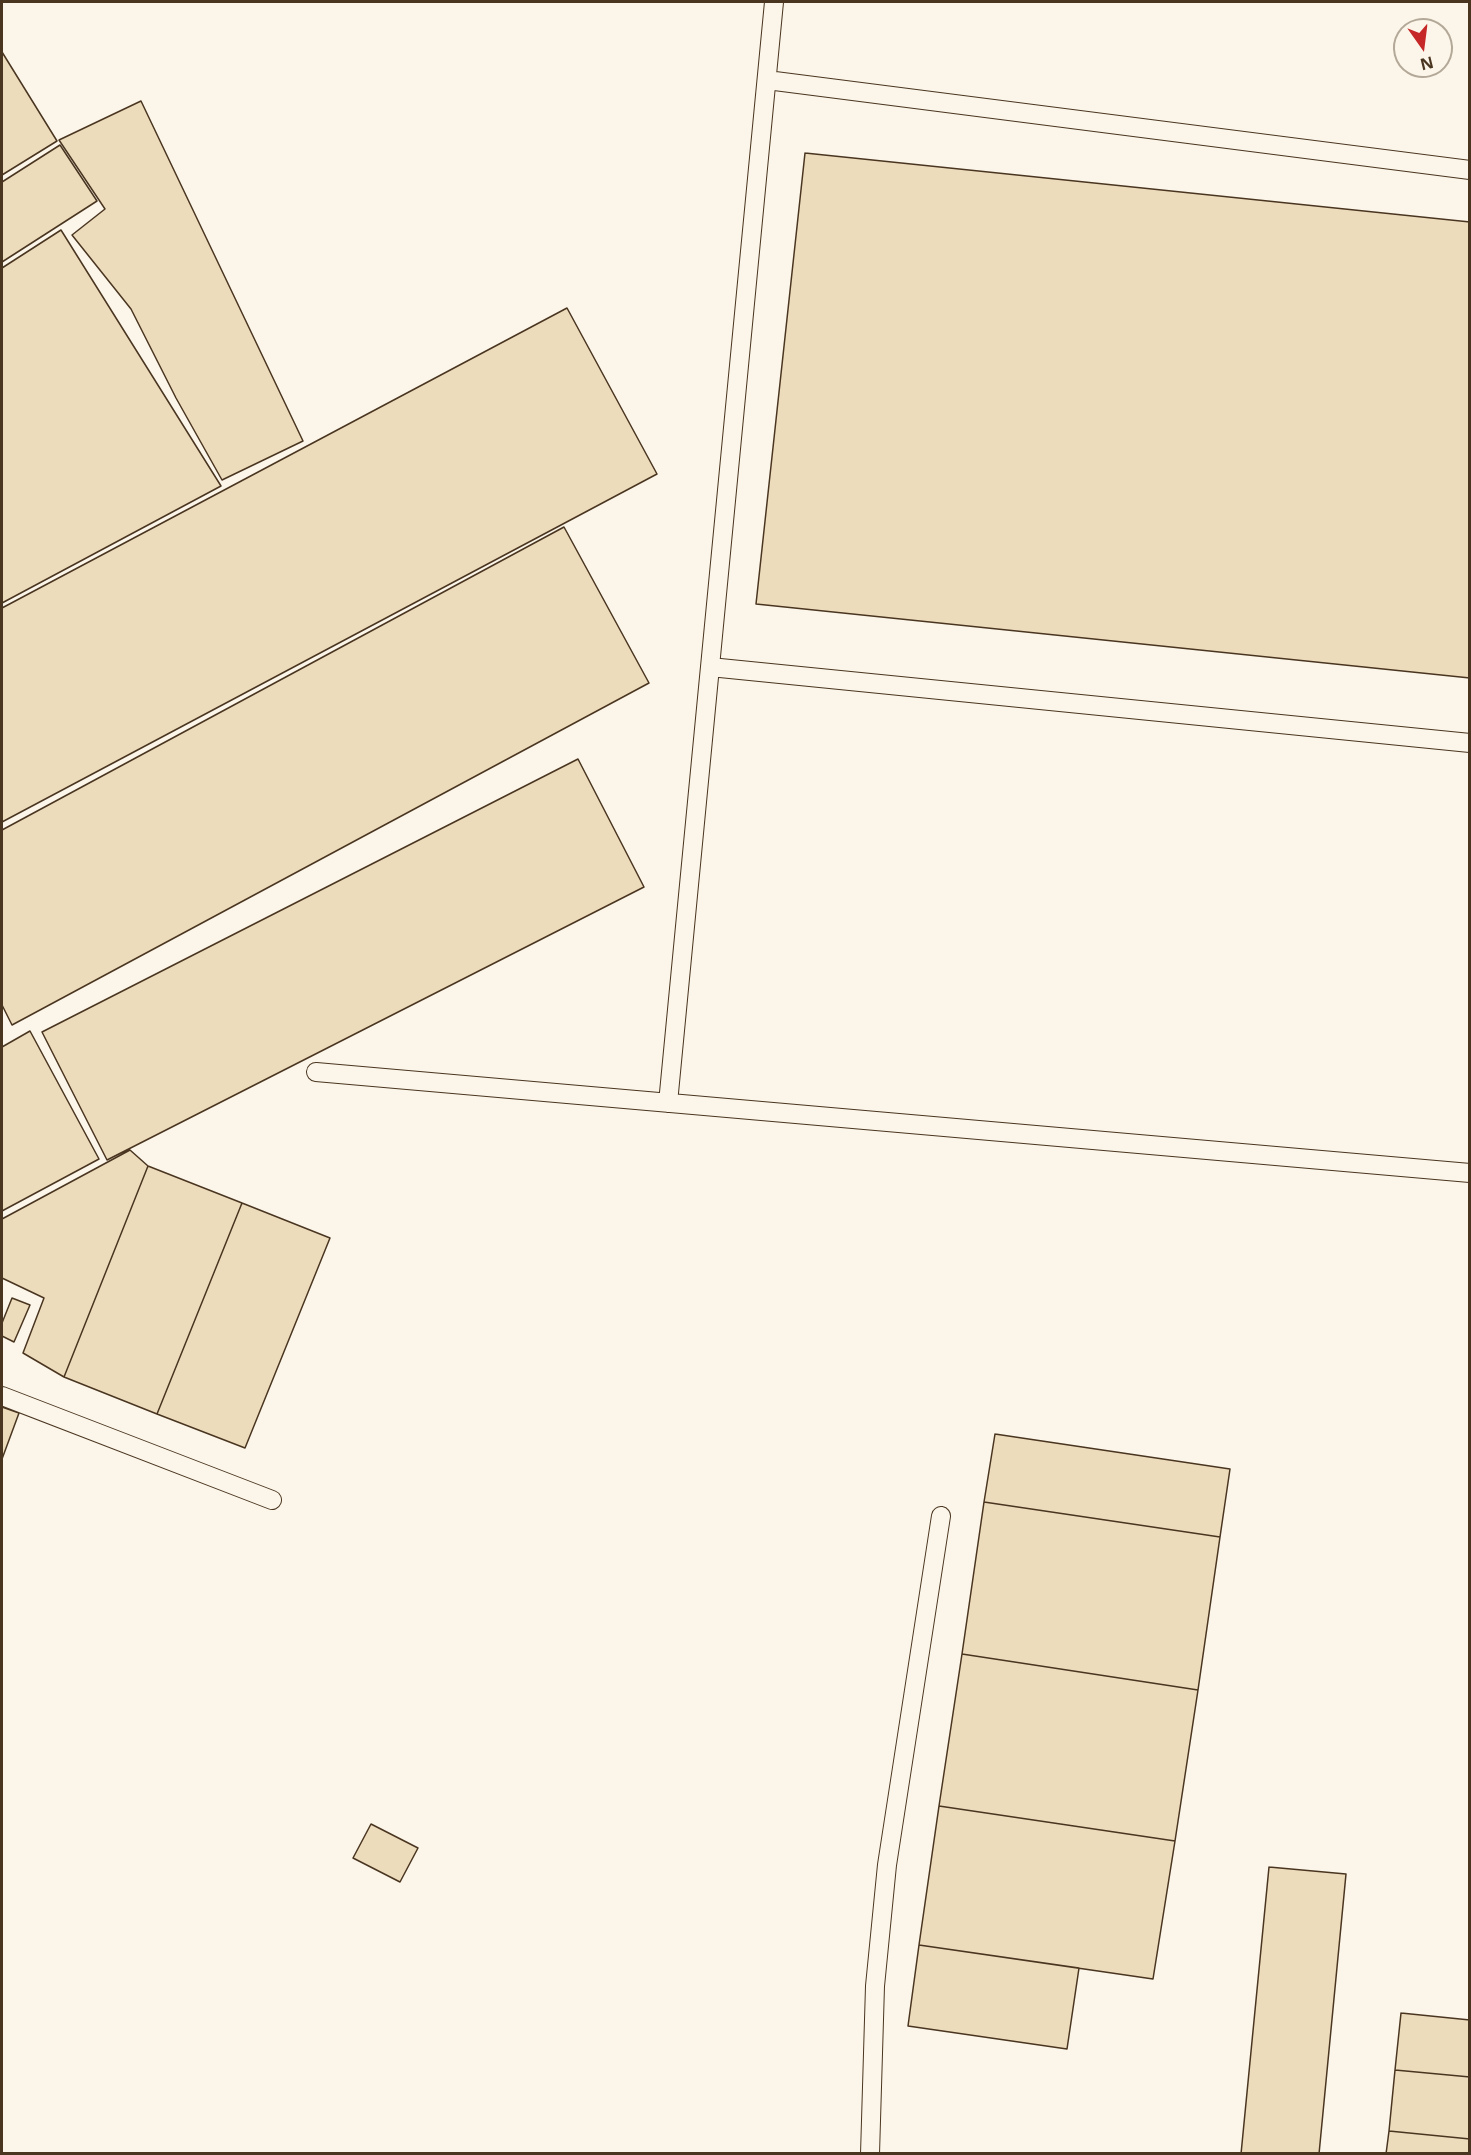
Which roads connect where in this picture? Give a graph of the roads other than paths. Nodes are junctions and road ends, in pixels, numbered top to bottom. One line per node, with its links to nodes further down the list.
1 (774, 2): 2 (lane)
2 (767, 80): 3 (lane); 4 (lane)
3 (1470, 170)
4 (710, 667): 5 (lane); 7 (lane)
5 (1470, 743)
6 (316, 1072): 7 (lane)
7 (668, 1102): 8 (lane)
8 (1470, 1173)
9 (2, 1396): 10 (lane)
10 (272, 1500)
11 (940, 1516): 12 (lane)
12 (870, 2154)

